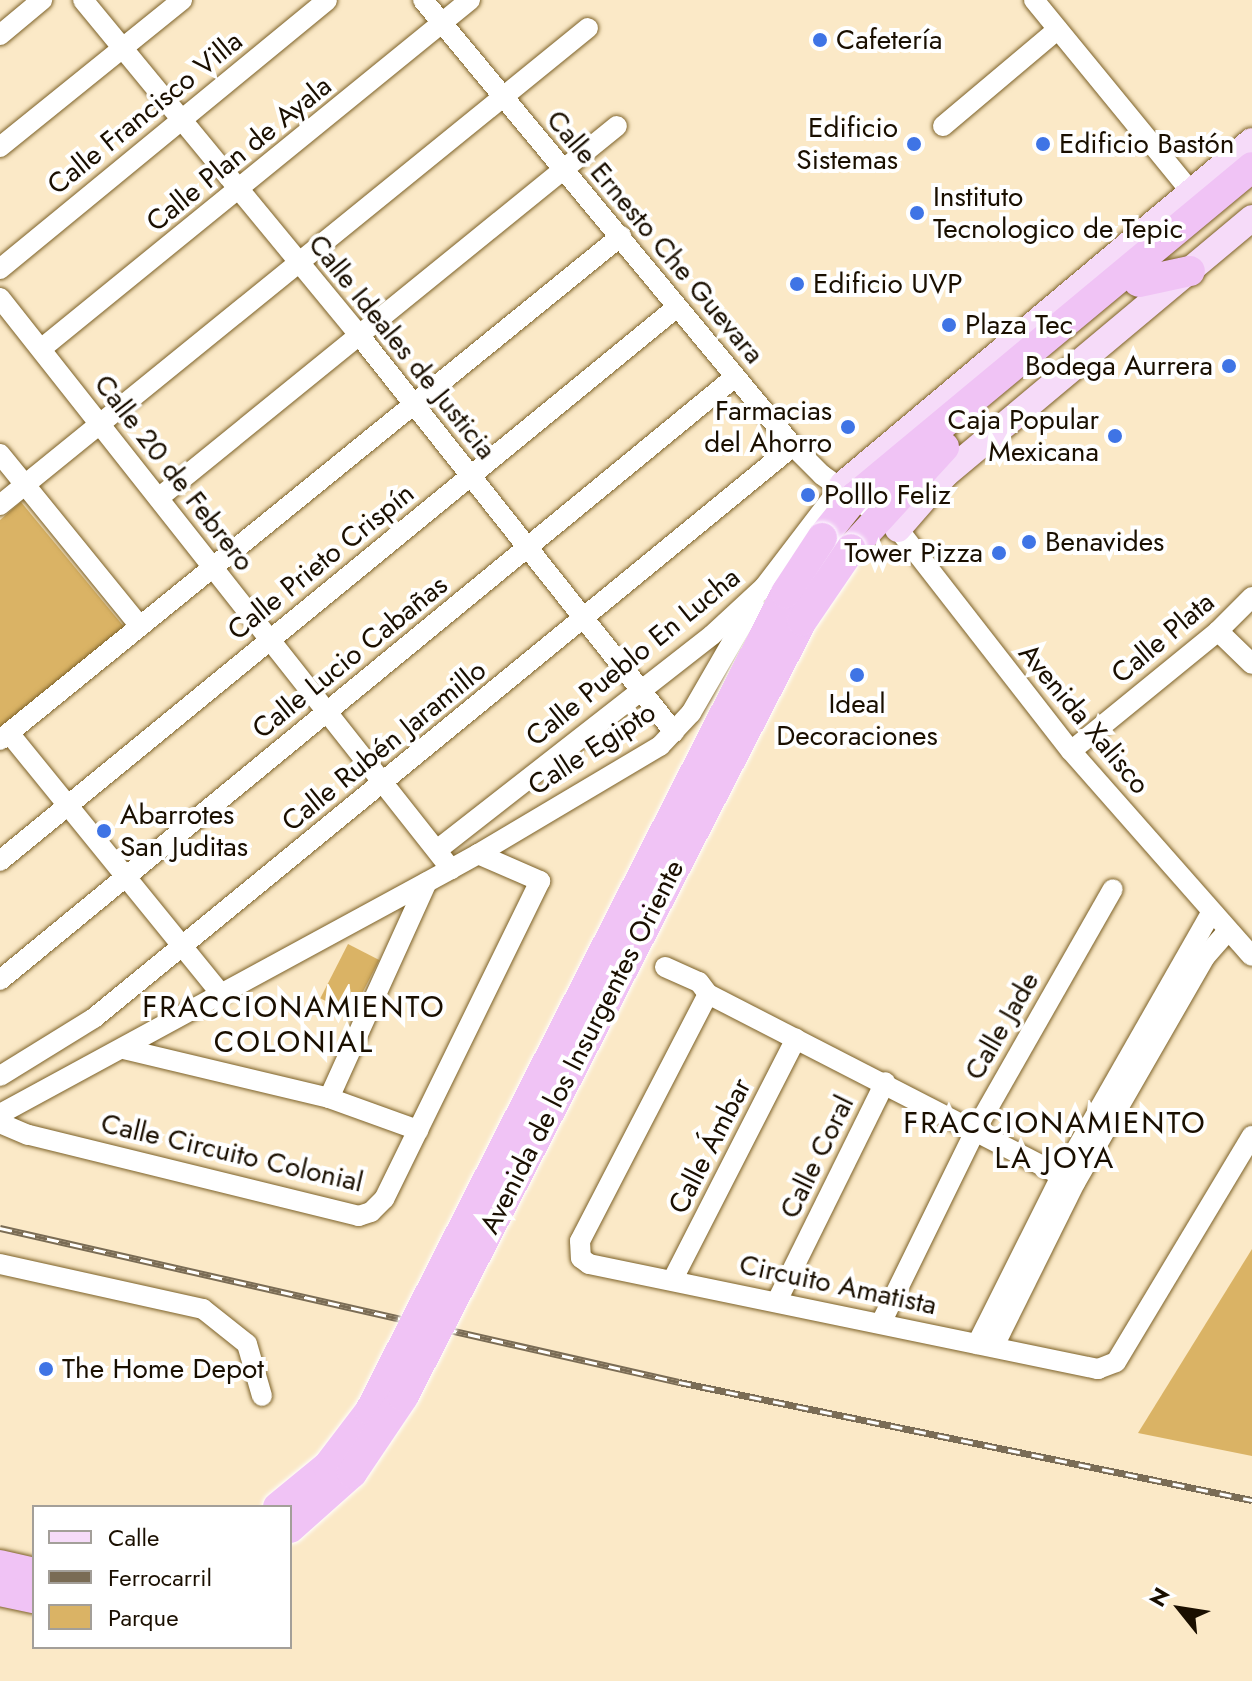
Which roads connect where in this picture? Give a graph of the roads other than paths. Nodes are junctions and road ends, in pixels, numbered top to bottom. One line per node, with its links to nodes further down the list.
1 (42, 0): 11 (street)
2 (83, 0): 12 (street, Calle Ideales de Justicia)
3 (182, 0): 12 (street)
4 (327, 0): 14 (street, Calle Francisco Villa)
5 (423, 0): 8 (street, Calle Ernesto Che Guevara)
6 (470, 0): 8 (street, Calle Plan de Ayala)
7 (1034, 0): 10 (street)
8 (442, 23): 13 (street, Calle Ernesto Che Guevara); 22 (street, Calle Plan de Ayala)
9 (588, 28): 13 (street)
10 (1058, 29): 16 (street); 23 (street)
11 (0, 35)
12 (123, 49): 14 (street, Calle Ideales de Justicia); 18 (street)
13 (502, 96): 20 (street, Calle Ernesto Che Guevara); 26 (street)
14 (181, 119): 22 (street, Calle Ideales de Justicia); 27 (street, Calle Francisco Villa)
15 (617, 126): 20 (street)
16 (943, 126)
17 (1252, 141): 23 (main road)
18 (0, 147)
19 (1252, 167): 43 (highway)
20 (563, 170): 25 (street, Calle Ernesto Che Guevara); 32 (street)
21 (1252, 189): 29 (highway)
22 (239, 190): 26 (street, Calle Ideales de Justicia); 33 (street, Calle Plan de Ayala)
23 (1191, 192): 43 (main road)
24 (1249, 227): 28 (main road)
25 (621, 236): 31 (street, Calle Ernesto Che Guevara); 35 (street)
26 (299, 264): 32 (street, Calle Ideales de Justicia); 36 (street)
27 (0, 269)
28 (1190, 271): 29 (highway); 43 (main road)
29 (1139, 282): 43 (highway)
30 (0, 298): 33 (street, Calle 20 de Febrero)
31 (677, 307): 34 (street, Calle Ernesto Che Guevara); 39 (street, Calle Prieto Crispín)
32 (359, 335): 35 (street, Calle Ideales de Justicia); 41 (street)
33 (41, 349): 36 (street, Calle 20 de Febrero)
34 (735, 377): 37 (street, Calle Ernesto Che Guevara); 44 (street, Calle Lucio Cabañas)
35 (415, 407): 39 (street, Calle Ideales de Justicia); 45 (street)
36 (102, 423): 40 (street); 41 (street, Calle 20 de Febrero)
37 (793, 446): 43 (street, Calle Ernesto Che Guevara); 48 (street, Calle Rubén Jaramillo)
38 (0, 454): 40 (street)
39 (472, 478): 44 (street, Calle Ideales de Justicia); 51 (street, Calle Prieto Crispín)
40 (24, 486): 42 (street); 49 (street)
41 (161, 496): 45 (street, Calle 20 de Febrero)
42 (0, 505)
43 (869, 506): 46 (street, Calle Pueblo En Lucha); 57 (street, Avenida Xalisco); 92 (highway, Avenida de los Insurgentes Oriente, bridge); 93 (highway, Avenida de los Insurgentes Oriente, bridge)
44 (530, 547): 48 (street, Calle Ideales de Justicia); 54 (street, Calle Lucio Cabañas)
45 (215, 568): 49 (street); 51 (street, Calle 20 de Febrero)
46 (764, 587): 53 (street, Calle Pueblo En Lucha); 55 (street, Calle Egipto)
47 (1252, 597): 50 (street, Calle Plata)
48 (586, 619): 53 (street, Calle Ideales de Justicia); 58 (street, Calle Rubén Jaramillo)
49 (140, 626): 56 (street)
50 (1218, 631): 52 (street); 57 (street, Calle Plata)
51 (267, 641): 54 (street, Calle 20 de Febrero); 59 (street, Calle Prieto Crispín)
52 (1252, 664)
53 (642, 692): 55 (street, Calle Ideales de Justicia); 60 (street, Calle Pueblo En Lucha)
54 (324, 713): 58 (street, Calle 20 de Febrero); 64 (street, Calle Lucio Cabañas)
55 (674, 732): 61 (street, Calle Egipto)
56 (5, 736): 59 (street)
57 (1071, 751): 67 (street, Avenida Xalisco)
58 (381, 783): 60 (street, Calle 20 de Febrero); 69 (street, Calle Rubén Jaramillo)
59 (66, 806): 62 (street, Calle Prieto Crispín); 64 (street)
60 (437, 850): 63 (street, Calle 20 de Febrero)
61 (478, 854): 63 (street); 83 (street, Calle Circuito Colonial)
62 (0, 861)
63 (451, 869): 65 (street)
64 (126, 876): 69 (street); 72 (street, Calle Lucio Cabañas)
65 (427, 882): 73 (street); 79 (street)
66 (1113, 889): 82 (street, Calle Jade)
67 (1211, 913): 68 (street, Avenida Xalisco); 85 (street)
68 (1228, 931): 70 (street, Avenida Xalisco); 85 (street)
69 (182, 946): 73 (street); 77 (street, Calle Rubén Jaramillo)
70 (1252, 956)
71 (665, 967): 74 (street)
72 (0, 980)
73 (221, 994): 76 (street)
74 (708, 994): 75 (street); 87 (street, Circuito Amatista)
75 (796, 1039): 78 (street); 87 (street, Calle Ámbar)
76 (124, 1049): 79 (street); 80 (street)
77 (0, 1076)
78 (885, 1082): 82 (street); 88 (street, Calle Coral)
79 (329, 1098): 83 (street)
80 (0, 1114)
81 (0, 1123): 83 (street, Calle Circuito Colonial)
82 (976, 1129): 85 (street); 89 (street, Calle Jade)
83 (418, 1130)
84 (1252, 1136): 90 (street, Circuito Amatista)
85 (1068, 1179): 90 (street)
86 (0, 1264): 91 (street)
87 (673, 1279): 88 (street, Circuito Amatista)
88 (777, 1301): 89 (street, Circuito Amatista)
89 (881, 1323): 90 (street, Circuito Amatista)
90 (986, 1345)
91 (262, 1396)
92 (280, 1505)
93 (292, 1526)
94 (0, 1565): 95 (highway)
95 (32, 1573)
96 (0, 1591): 97 (highway)
97 (32, 1598)

